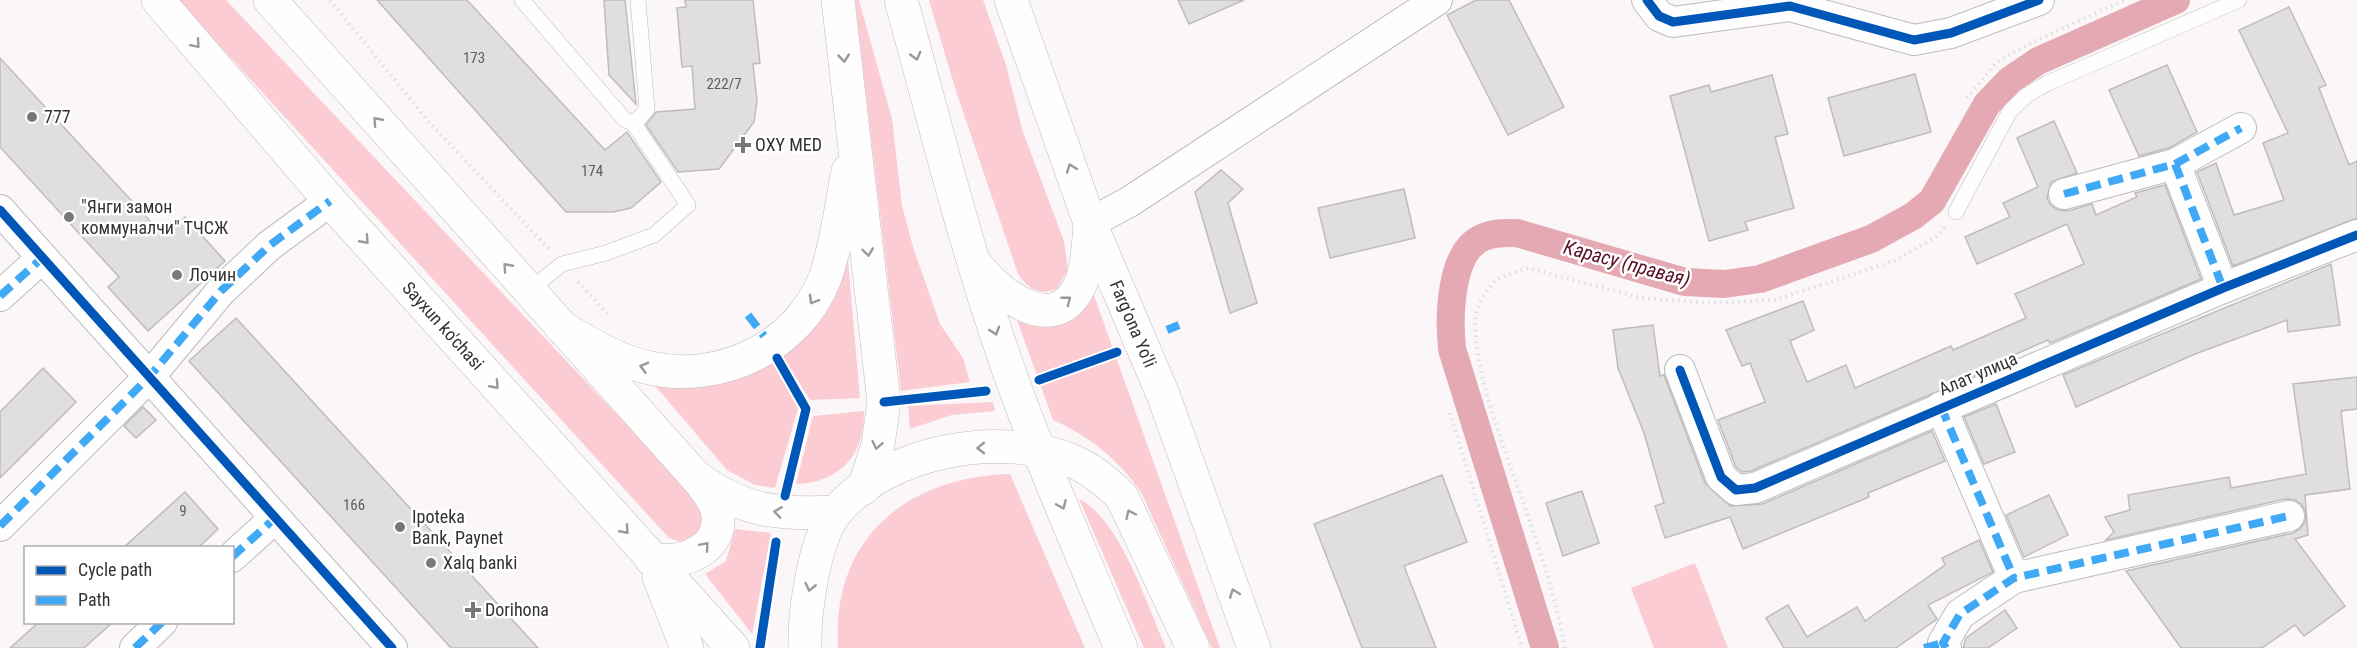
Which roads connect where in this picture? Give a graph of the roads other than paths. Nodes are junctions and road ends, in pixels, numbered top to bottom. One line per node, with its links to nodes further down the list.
1 (158, 0): 17 (main road, Sayxun ko'chasi, one-way to 17)
2 (270, 0): 25 (main road, one-way to 2)
3 (522, 0): 12 (lane)
4 (638, 0): 12 (lane)
5 (838, 0): 14 (main road, one-way to 14)
6 (901, 0): 22 (main road, one-way to 22)
7 (1011, 0): 20 (main road, Farg'ona Yo'li, one-way to 7)
8 (1437, 0): 20 (street)
9 (1647, 0): 10 (street)
10 (2039, 0)
11 (2239, 0): 19 (lane)
12 (634, 124): 25 (lane)
13 (2241, 128): 15 (street)
14 (853, 142): 27 (main road, one-way to 27); 33 (main road, one-way to 33)
15 (2175, 164): 16 (street); 24 (street)
16 (2064, 194)
17 (330, 201): 29 (street); 39 (main road, Sayxun ko'chasi, one-way to 39)
18 (0, 210): 23 (street)
19 (1956, 212)
20 (1090, 223): 22 (main road, one-way to 20); 50 (main road, Farg'ona Yo'li, one-way to 20)
21 (2357, 235): 24 (street, Алат улица)
22 (971, 255): 31 (main road, one-way to 31)
23 (42, 258): 26 (street); 29 (street)
24 (2223, 288): 30 (street, Алат улица)
25 (528, 291): 27 (main road)
26 (0, 296)
27 (560, 326): 32 (main road)
28 (1680, 370): 30 (street, Алат улица)
29 (150, 376): 36 (street); 37 (street)
30 (1941, 407): 40 (street, Алат улица)
31 (1039, 451): 33 (main road, one-way to 33); 48 (main road, one-way to 48); 49 (main road, one-way to 31)
32 (695, 476): 34 (main road, one-way to 32); 39 (main road, one-way to 32)
33 (864, 488): 34 (main road)
34 (836, 512): 42 (main road, one-way to 42)
35 (2289, 516): 40 (street)
36 (274, 519): 38 (street); 45 (street)
37 (0, 526)
38 (234, 555)
39 (651, 559): 46 (main road); 47 (main road, Sayxun ko'chasi)
40 (2014, 578): 43 (street)
41 (160, 624): 44 (street)
42 (802, 640)
43 (1938, 646)
44 (135, 648)
45 (392, 648)
46 (687, 648)
47 (733, 648)
48 (1121, 648)
49 (1193, 648)
50 (1254, 648)

